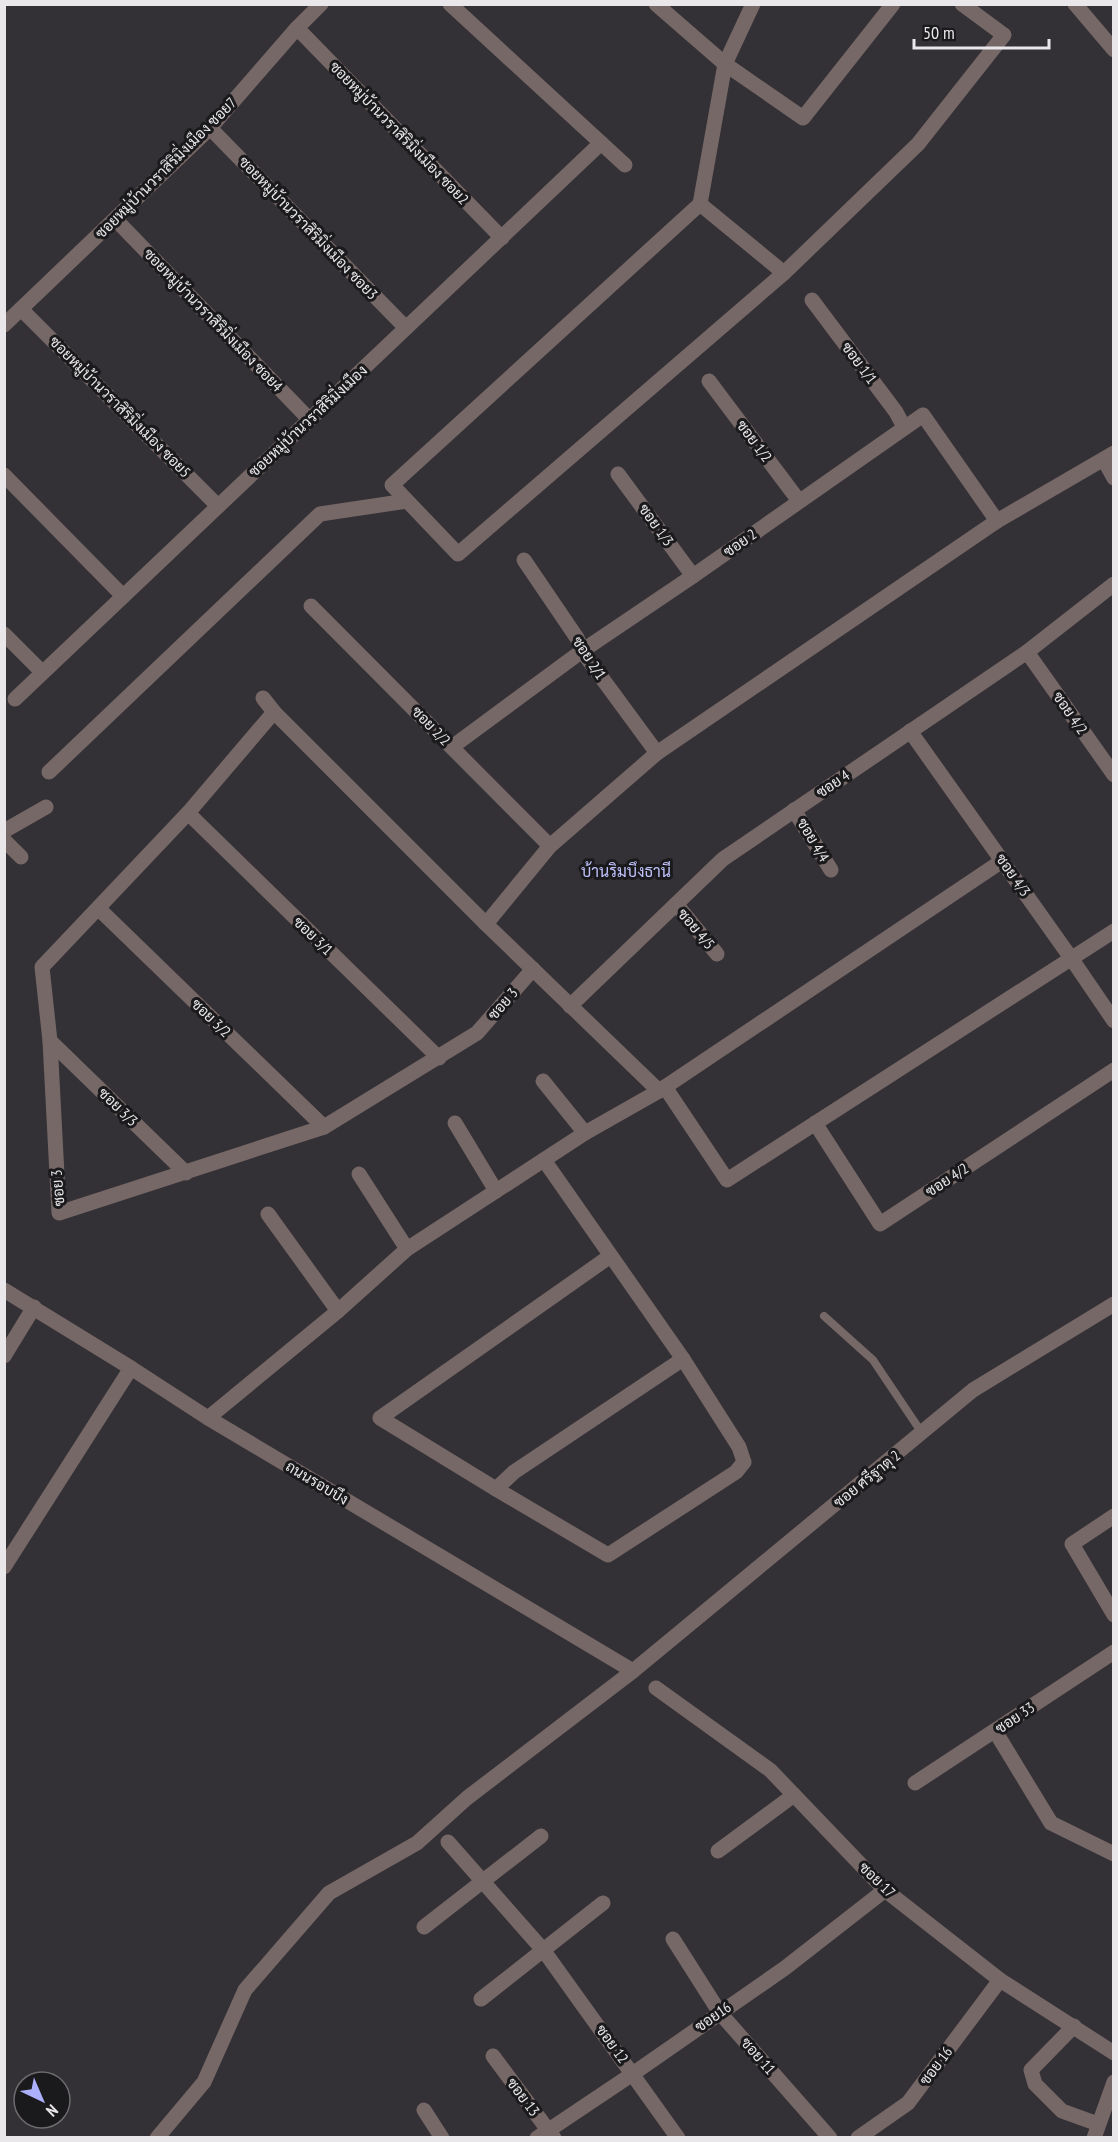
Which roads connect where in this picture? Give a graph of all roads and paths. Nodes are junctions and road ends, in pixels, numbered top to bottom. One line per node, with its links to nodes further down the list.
1 (321, 4): 8 (street, ซอยหมู่บ้านวราสิริมิ่งเมือง ซอย7)
2 (450, 4): 12 (street)
3 (656, 4): 10 (street)
4 (753, 4): 10 (street)
5 (892, 4): 10 (street)
6 (962, 4): 17 (street)
7 (1075, 4): 9 (street)
8 (297, 28): 11 (street, ซอยหมู่บ้านวราสิริมิ่งเมือง ซอย7); 16 (street, ซอยหมู่บ้านวราสิริมิ่งเมือง ซอย2)
9 (1113, 50)
10 (725, 64): 14 (street)
11 (210, 128): 15 (street, ซอยหมู่บ้านวราสิริมิ่งเมือง ซอย7); 21 (street, ซอยหมู่บ้านวราสิริมิ่งเมือง ซอย3)
12 (601, 143): 13 (street); 16 (street, ซอยหมู่บ้านวราสิริมิ่งเมือง)
13 (625, 165)
14 (700, 204): 17 (street); 29 (street)
15 (116, 220): 19 (street, ซอยหมู่บ้านวราสิริมิ่งเมือง ซอย7); 23 (street, ซอยหมู่บ้านวราสิริมิ่งเมือง ซอย4)
16 (502, 238): 21 (street, ซอยหมู่บ้านวราสิริมิ่งเมือง)
17 (784, 273): 29 (street)
18 (812, 300): 24 (street, ซอย 1/1)
19 (21, 309): 20 (street, ซอยหมู่บ้านวราสิริมิ่งเมือง ซอย7); 31 (street, ซอยหมู่บ้านวราสิริมิ่งเมือง ซอย5)
20 (4, 325)
21 (406, 328): 23 (street, ซอยหมู่บ้านวราสิริมิ่งเมือง)
22 (710, 381): 30 (street, ซอย 1/2)
23 (309, 419): 31 (street, ซอยหมู่บ้านวราสิริมิ่งเมือง)
24 (904, 427): 30 (street, ซอย 2); 32 (street, ซอย 2)
25 (1109, 457): 28 (street); 32 (street)
26 (618, 474): 34 (street, ซอย 1/3)
27 (4, 475): 36 (street)
28 (1113, 478)
29 (407, 501): 48 (street)
30 (799, 501): 34 (street, ซอย 2)
31 (218, 506): 36 (street, ซอยหมู่บ้านวราสิริมิ่งเมือง)
32 (997, 521): 47 (street)
33 (524, 560): 39 (street, ซอย 2/1)
34 (693, 576): 39 (street, ซอย 2)
35 (1113, 584): 40 (street, ซอย 4)
36 (123, 596): 41 (street, ซอยหมู่บ้านวราสิริมิ่งเมือง)
37 (311, 606): 46 (street, ซอย 2/2)
38 (4, 634): 41 (street)
39 (582, 651): 46 (street, ซอย 2); 47 (street, ซอย 2/1)
40 (1027, 651): 45 (street, ซอย 4); 49 (street, ซอย 4/2)
41 (42, 672): 43 (street, ซอยหมู่บ้านวราสิริมิ่งเมือง)
42 (263, 698): 44 (street)
43 (15, 699)
44 (274, 712): 52 (street, ซอย 3); 61 (street)
45 (910, 731): 51 (street, ซอย 4); 57 (street, ซอย 4/3)
46 (452, 747): 55 (street, ซอย 2/2)
47 (657, 753): 55 (street)
48 (50, 772)
49 (1113, 775)
50 (46, 807): 53 (street)
51 (794, 810): 58 (street, ซอย 4/4); 59 (street, ซอย 4)
52 (188, 813): 60 (street, ซอย 3); 69 (street, ซอย 3/1)
53 (4, 831)
54 (4, 840): 56 (street)
55 (550, 846): 61 (street)
56 (21, 857)
57 (1002, 861): 64 (street, ซอย 4/3); 72 (street)
58 (831, 870)
59 (676, 904): 63 (street, ซอย 4/5); 66 (street, ซอย 4)
60 (99, 909): 68 (street, ซอย 3); 75 (street, ซอย 3/2)
61 (486, 924): 65 (street)
62 (1113, 931): 64 (street)
63 (717, 954)
64 (1071, 958): 67 (street, ซอย 4/3); 74 (street)
65 (533, 969): 66 (street); 69 (street, ซอย 3)
66 (570, 1006): 72 (street)
67 (1113, 1022)
68 (50, 1041): 78 (street, ซอย 3/3); 78 (street, ซอย 3)
69 (439, 1058): 75 (street, ซอย 3)
70 (1113, 1070): 74 (street, ซอย 4/2)
71 (543, 1081): 76 (street)
72 (662, 1089): 74 (street); 76 (street)
73 (455, 1123): 80 (street)
74 (814, 1123)
75 (324, 1127): 78 (street, ซอย 3)
76 (585, 1133): 77 (street)
77 (544, 1160): 80 (street); 83 (street)
78 (186, 1173)
79 (359, 1174): 82 (street)
80 (496, 1191): 82 (street)
81 (268, 1214): 87 (street)
82 (407, 1249): 87 (street)
83 (609, 1257): 90 (street); 94 (street)
84 (4, 1290): 86 (street, ถนนรอบบึง)
85 (1113, 1304): 93 (street, ซอย ศรีฐาตุ 2)
86 (34, 1307): 89 (street); 91 (street, ถนนรอบบึง)
87 (338, 1311): 92 (street)
88 (824, 1316): 93 (lane)
89 (4, 1356)
90 (682, 1359): 94 (street); 94 (street)
91 (131, 1368): 92 (street, ถนนรอบบึง); 96 (street)
92 (208, 1418): 99 (street, ถนนรอบบึง)
93 (922, 1433): 99 (street, ซอย ศรีฐาตุ 2)
94 (496, 1489)
95 (1113, 1516): 97 (street)
96 (4, 1567)
97 (1113, 1615)
98 (1113, 1652): 101 (street, ซอย 33)
99 (633, 1671): 125 (street, ซอย ศรีฐาตุ 2)
100 (656, 1688): 103 (street, ซอย 17)
101 (995, 1731): 102 (street, ซอย 33); 107 (street)
102 (915, 1783)
103 (794, 1795): 106 (street); 109 (street, ซอย 17)
104 (541, 1836): 108 (street)
105 (448, 1842): 108 (street, ซอย 12)
106 (718, 1851)
107 (1113, 1854)
108 (483, 1881): 111 (street); 113 (street, ซอย 12)
109 (885, 1890): 114 (street, ซอย 17); 116 (street, ซอย16)
110 (603, 1903): 113 (street)
111 (424, 1927)
112 (673, 1939): 116 (street, ซอย 11)
113 (544, 1951): 115 (street); 120 (street, ซอย 12)
114 (1000, 1980): 117 (street, ซอย 17); 129 (street, ซอย 16)
115 (481, 1999)
116 (720, 2013): 120 (street, ซอย16); 128 (street, ซอย 11)
117 (1074, 2026): 118 (street, ซอย 17); 123 (street)
118 (1113, 2053)
119 (493, 2056): 124 (street, ซอย 13)
120 (633, 2073): 124 (street, ซอย16); 127 (street, ซอย 12)
121 (1113, 2082): 123 (street)
122 (424, 2110): 126 (street)
123 (1096, 2131)
124 (546, 2135)
125 (157, 2138)
126 (442, 2138)
127 (678, 2138)
128 (830, 2138)
129 (858, 2138)

